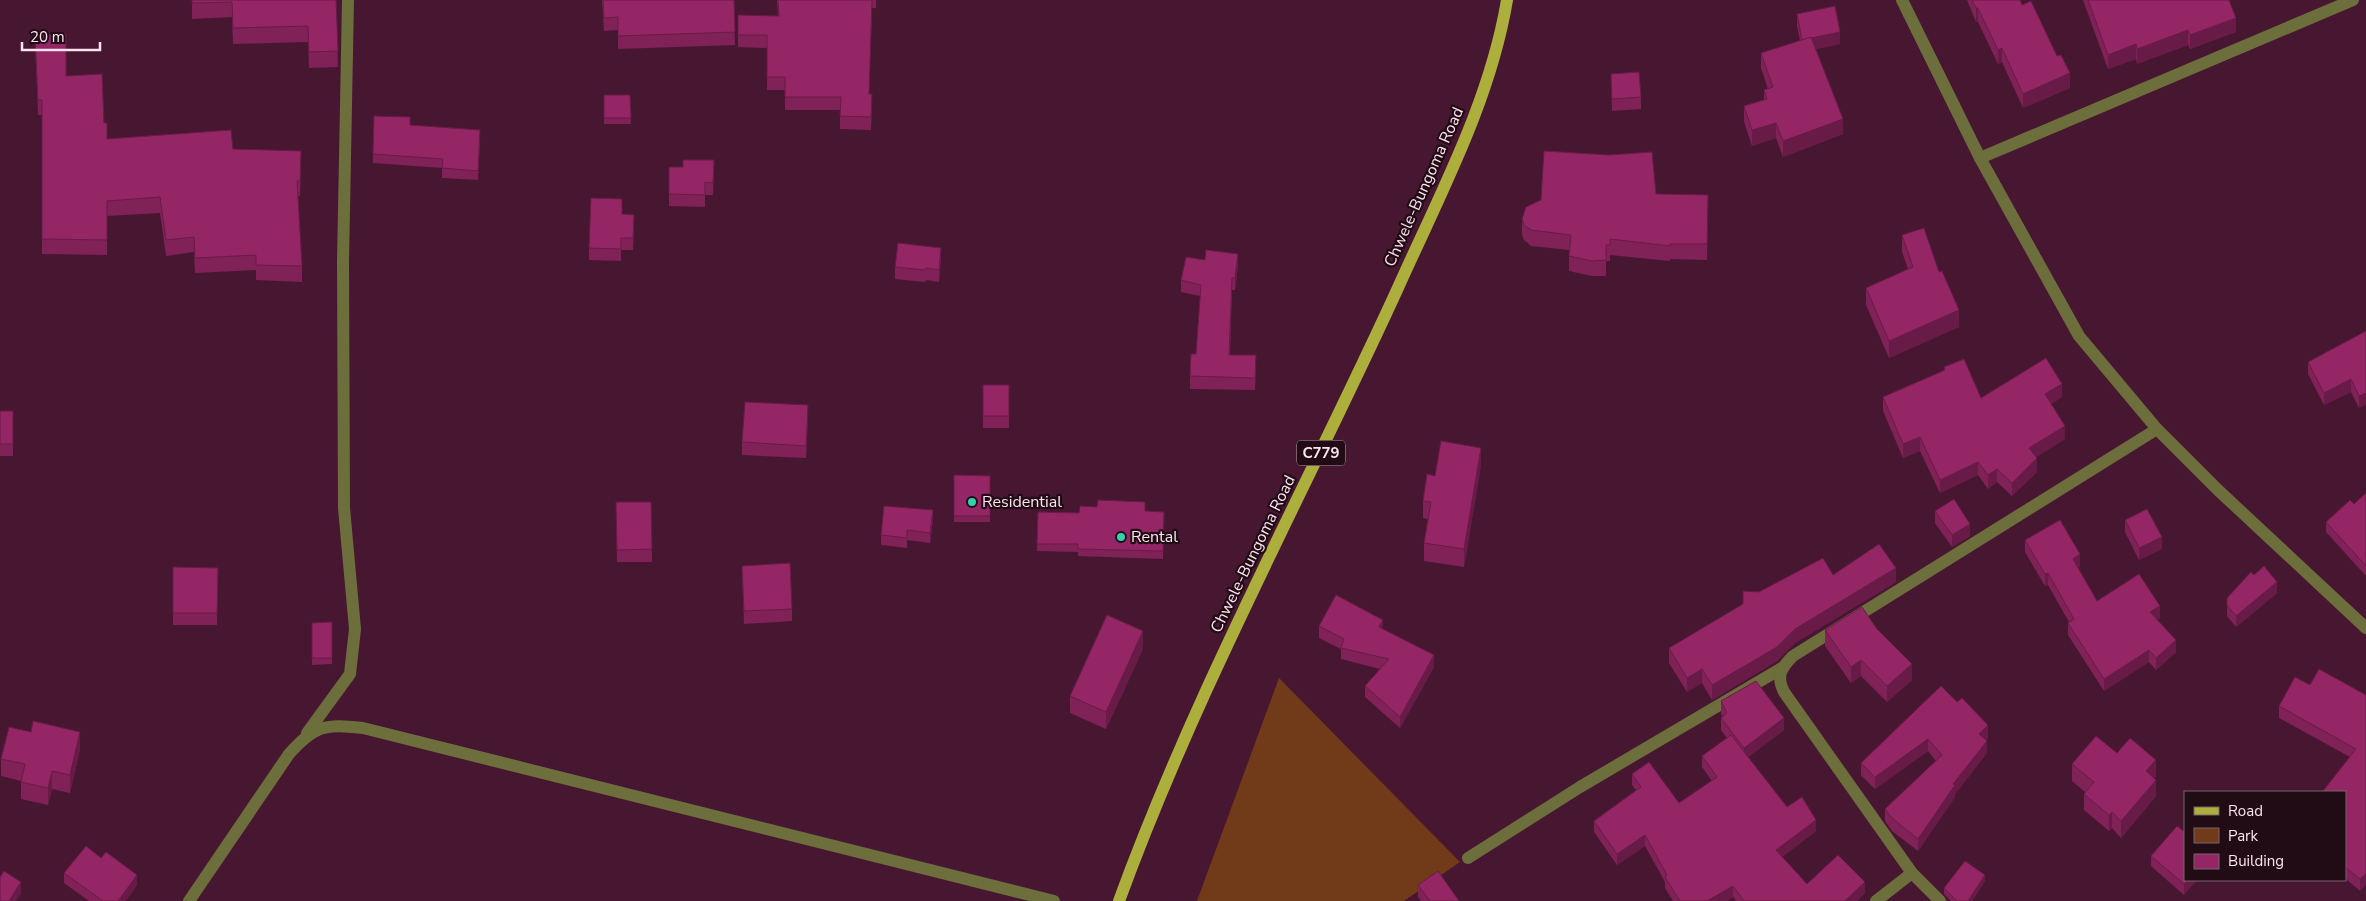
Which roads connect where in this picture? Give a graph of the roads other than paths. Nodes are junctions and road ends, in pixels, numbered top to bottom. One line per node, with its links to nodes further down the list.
1 (348, 0): 9 (street)
2 (1507, 0): 14 (main road, Chwele-Bungoma Road / C779)
3 (1902, 0): 5 (street)
4 (2353, 0): 5 (street)
5 (1980, 158): 6 (street)
6 (2157, 429): 7 (street); 8 (street)
7 (2366, 628)
8 (1782, 668): 10 (street); 11 (street)
9 (306, 735): 12 (street); 13 (street)
10 (1468, 858)
11 (1912, 873): 15 (street); 16 (street)
12 (189, 901)
13 (1054, 901)
14 (1119, 901)
15 (1876, 901)
16 (1940, 901)

